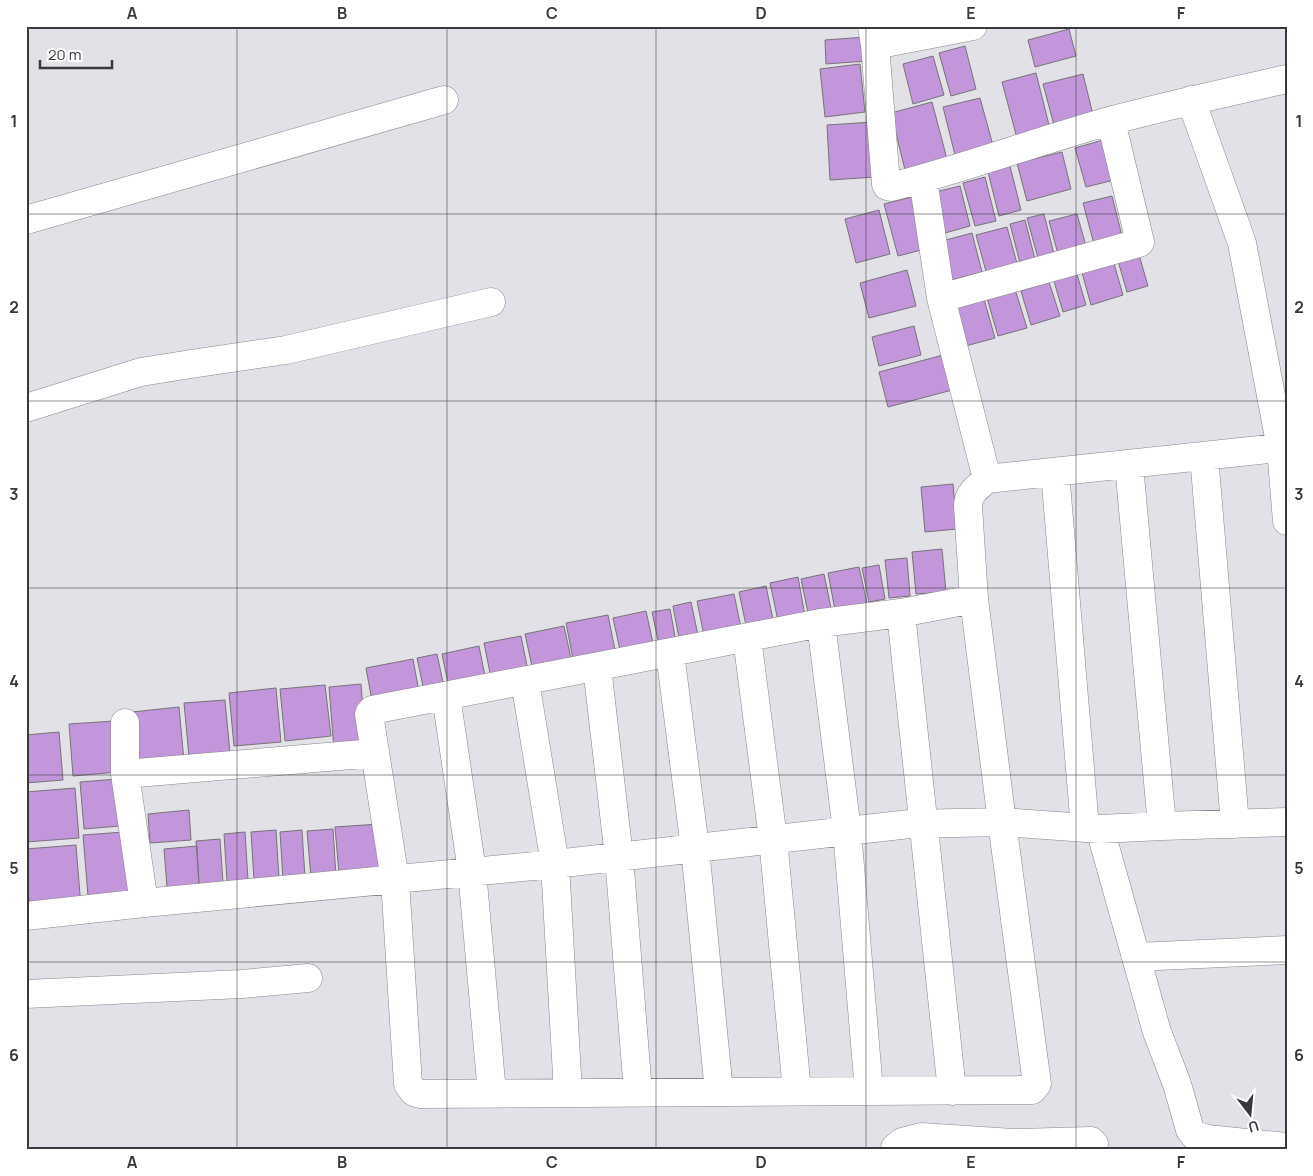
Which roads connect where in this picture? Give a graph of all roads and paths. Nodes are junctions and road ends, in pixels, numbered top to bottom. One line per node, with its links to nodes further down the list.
1 (973, 26): 2 (street)
2 (873, 36): 7 (street)
3 (1287, 80): 5 (street)
4 (444, 100): 8 (street)
5 (1191, 100): 6 (street); 11 (street)
6 (1111, 121): 7 (street); 9 (street)
7 (923, 179): 9 (street)
8 (26, 220)
9 (941, 298): 17 (street)
10 (491, 302): 12 (street)
11 (1278, 392): 13 (street)
12 (26, 408)
13 (1284, 448): 14 (street); 18 (street)
14 (1204, 456): 15 (street); 33 (street)
15 (1128, 465): 16 (street); 34 (street)
16 (1055, 472): 17 (street); 35 (street)
17 (987, 479): 19 (street)
18 (1287, 521)
19 (974, 599): 20 (street); 30 (street)
20 (902, 613): 21 (street); 32 (street)
21 (821, 623): 22 (street); 36 (street)
22 (747, 638): 23 (street); 37 (street)
23 (670, 652): 24 (street); 38 (street)
24 (597, 666): 25 (street); 39 (street)
25 (525, 681): 26 (street); 40 (street)
26 (446, 696): 28 (street); 41 (street)
27 (125, 723): 29 (street)
28 (375, 753): 29 (street); 42 (street)
29 (125, 774): 43 (street)
30 (1002, 822): 32 (street); 35 (street); 49 (street)
31 (1287, 822): 33 (street)
32 (924, 824): 36 (street); 49 (street)
33 (1235, 824): 34 (street)
34 (1162, 826): 35 (street)
35 (1092, 829): 46 (street)
36 (847, 831): 37 (street); 51 (street)
37 (773, 839): 38 (street); 50 (street)
38 (696, 848): 39 (street); 53 (street)
39 (619, 857): 40 (street); 52 (street)
40 (555, 864): 41 (street); 55 (street)
41 (472, 871): 42 (street); 54 (street)
42 (395, 880): 43 (street); 54 (street)
43 (144, 903): 44 (street)
44 (26, 916)
45 (1287, 950): 46 (street)
46 (1137, 957): 57 (street)
47 (308, 978): 48 (street)
48 (26, 994)
49 (952, 1090): 51 (street)
50 (797, 1091): 51 (street); 53 (street)
51 (869, 1091)
52 (638, 1092): 53 (street); 55 (street)
53 (719, 1092)
54 (492, 1093): 55 (street)
55 (568, 1093)
56 (1012, 1146): 58 (street); 59 (street)
57 (1287, 1146)
58 (895, 1150)
59 (1093, 1150)

